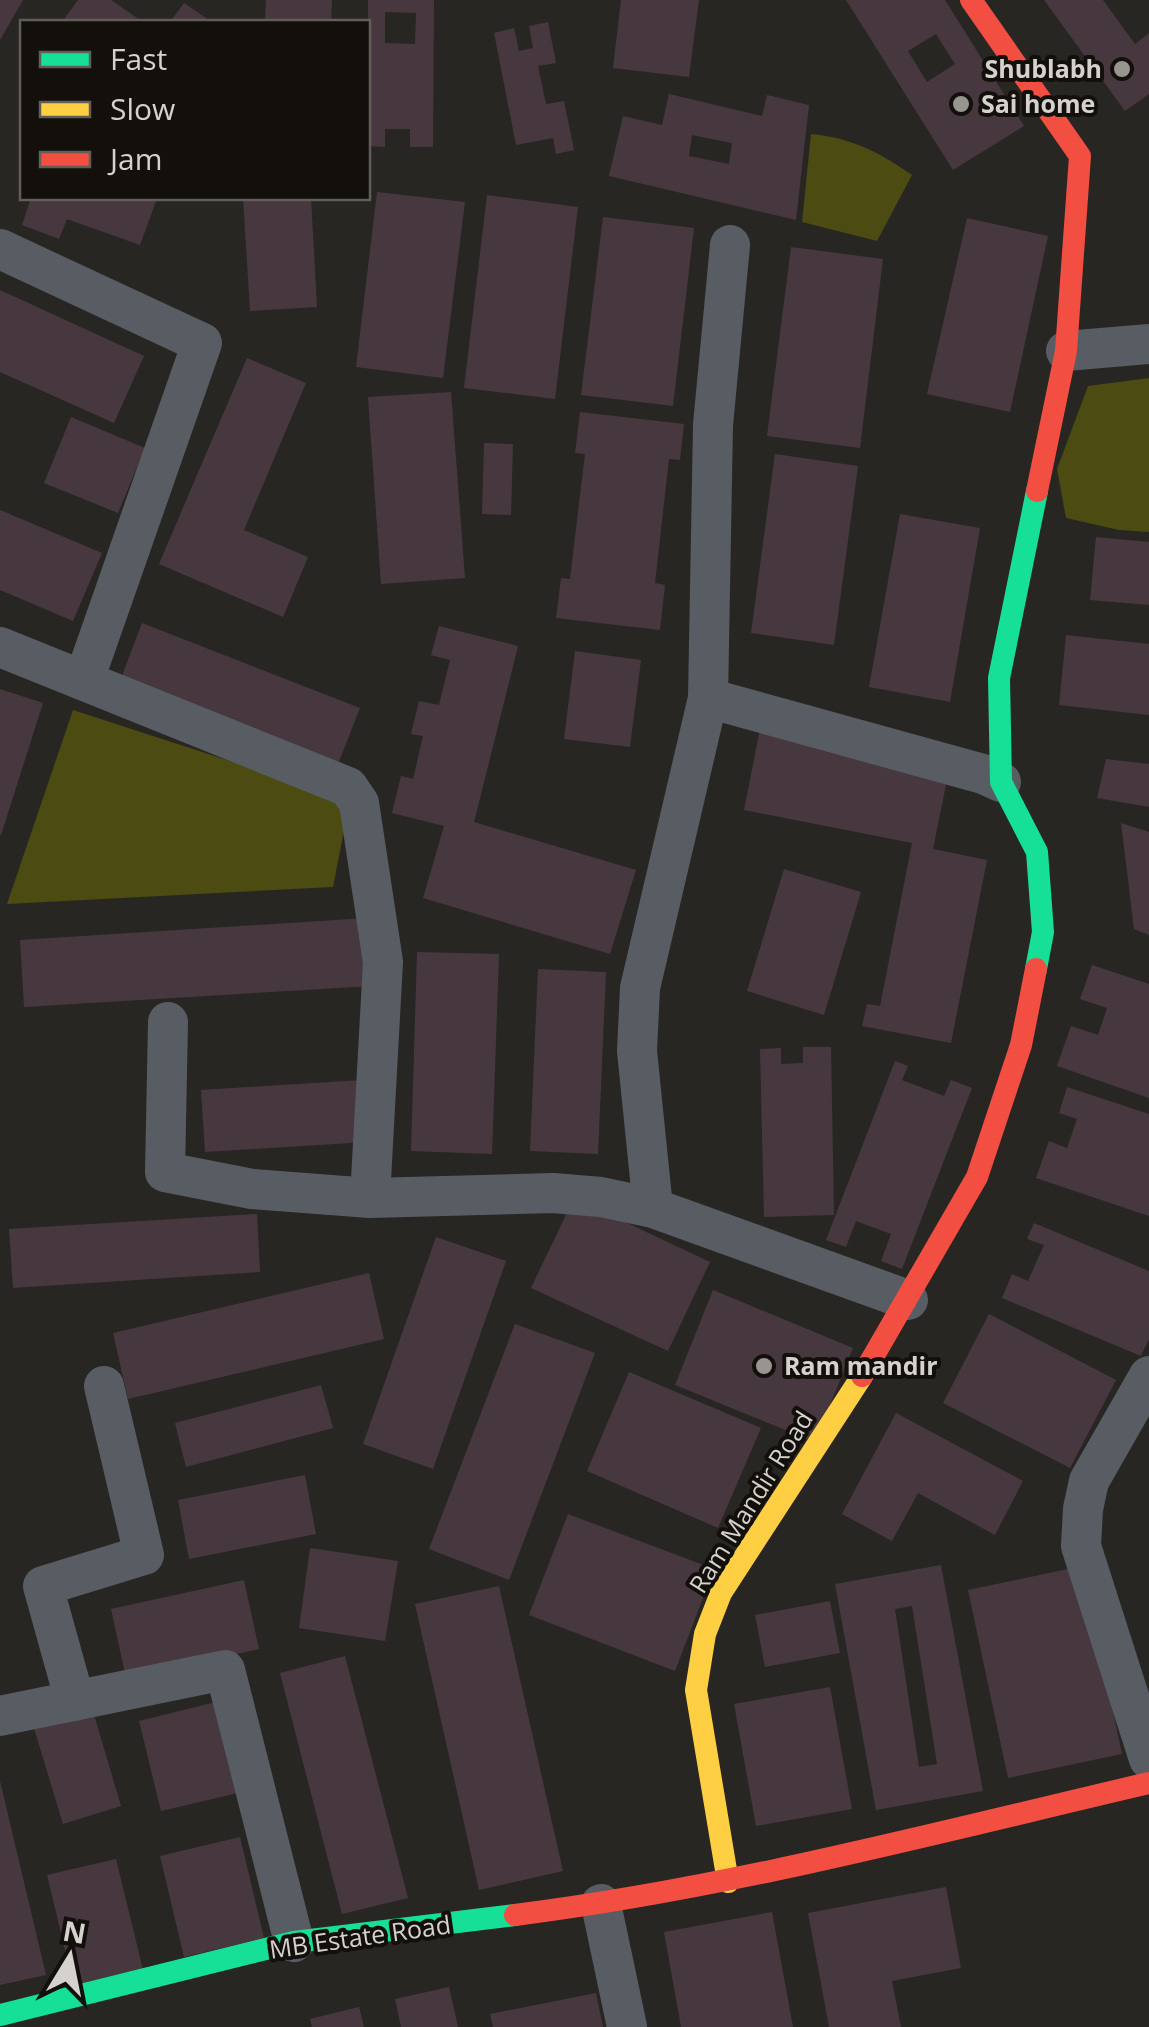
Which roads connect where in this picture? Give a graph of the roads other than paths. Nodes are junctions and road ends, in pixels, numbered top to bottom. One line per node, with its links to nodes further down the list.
1 (971, 0): 5 (street)
2 (730, 245): 8 (street)
3 (0, 249): 7 (street)
4 (1149, 344): 5 (street)
5 (1066, 351): 9 (street)
6 (0, 647): 7 (street)
7 (84, 680): 11 (street)
8 (708, 698): 9 (street); 12 (street)
9 (1001, 782): 13 (street, Ram Mandir Road)
10 (168, 1022): 11 (street)
11 (370, 1198): 12 (street)
12 (653, 1208): 13 (street)
13 (908, 1300): 20 (street, Ram Mandir Road)
14 (1149, 1376): 18 (street)
15 (104, 1386): 16 (street)
16 (75, 1701): 17 (street); 22 (street)
17 (0, 1716)
18 (1149, 1759)
19 (1149, 1783): 20 (street, MB Estate Road)
20 (728, 1882): 21 (street, MB Estate Road)
21 (601, 1904): 22 (street, MB Estate Road); 24 (street)
22 (294, 1942): 23 (street, MB Estate Road)
23 (0, 2016)
24 (627, 2027)

